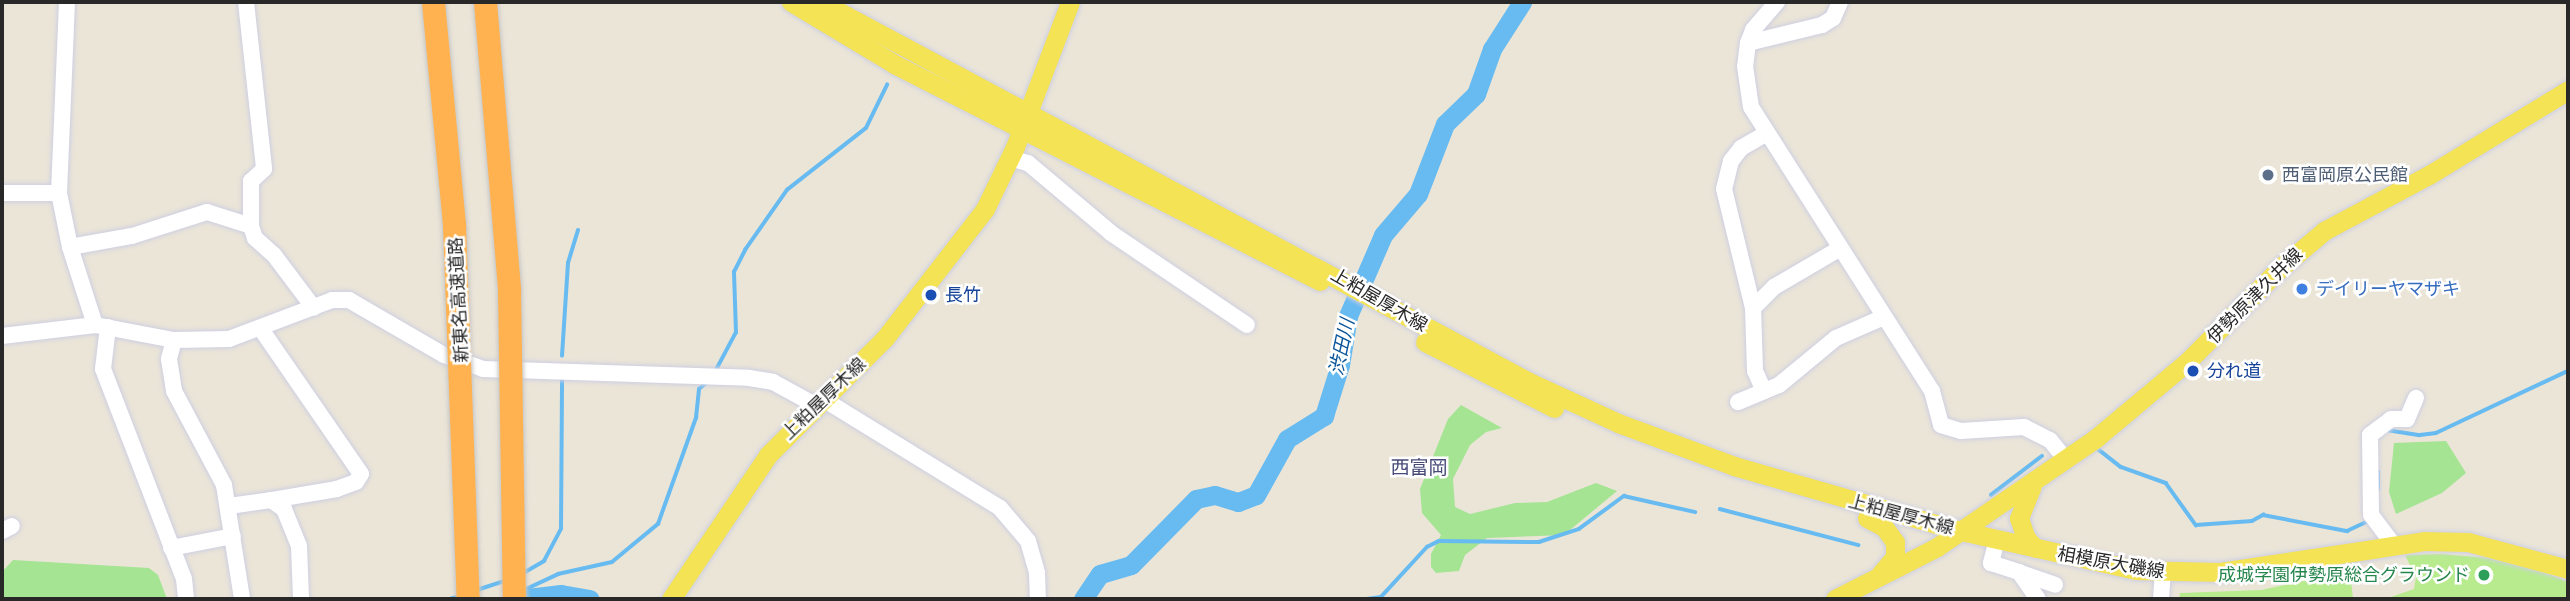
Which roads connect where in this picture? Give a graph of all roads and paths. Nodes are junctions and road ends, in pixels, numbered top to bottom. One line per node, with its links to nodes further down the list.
1 (67, 2): 15 (street)
2 (246, 2): 17 (street)
3 (433, 2): 53 (highway, 新東名高速道路, bridge)
4 (485, 2): 54 (highway, bridge)
5 (791, 2): 12 (main road, 上粕屋厚木線)
6 (821, 2): 12 (main road, 上粕屋厚木線)
7 (1070, 2): 12 (main road, 上粕屋厚木線)
8 (1777, 2): 10 (street)
9 (1840, 2): 10 (street)
10 (1748, 43): 13 (street)
11 (2568, 90): 33 (main road, 伊勢原津久井線)
12 (1024, 121): 14 (main road, 上粕屋厚木線); 20 (main road, 上粕屋厚木線)
13 (1765, 134): 19 (street); 22 (street)
14 (1010, 158): 24 (street); 31 (main road, 上粕屋厚木線)
15 (60, 193): 16 (street); 18 (street)
16 (2, 194)
17 (251, 226): 18 (street); 21 (street)
18 (70, 247): 25 (street)
19 (1839, 249): 22 (street); 23 (street)
20 (1375, 305): 37 (main road, 上粕屋厚木線); 38 (main road, 上粕屋厚木線)
21 (314, 308): 26 (street); 31 (street)
22 (1753, 308): 29 (street)
23 (1884, 317): 29 (street); 33 (street)
24 (1247, 325)
25 (101, 326): 27 (street); 28 (street); 42 (street)
26 (261, 329): 28 (street); 35 (street)
27 (2, 336)
28 (174, 340): 36 (street)
29 (1764, 391): 32 (street)
30 (2416, 398): 41 (street)
31 (819, 402): 49 (street); 55 (main road, 上粕屋厚木線)
32 (1738, 402)
33 (2066, 460): 34 (main road, 伊勢原津久井線)
34 (2035, 482): 38 (main road, 伊勢原津久井線); 43 (main road)
35 (271, 500): 36 (street); 52 (street)
36 (229, 506): 39 (street)
37 (1867, 519): 38 (main road, 上粕屋厚木線); 47 (main road)
38 (1961, 531): 40 (main road, 相模原大磯線); 47 (main road)
39 (233, 536): 42 (street); 51 (street)
40 (1997, 539): 43 (main road, 相模原大磯線); 45 (street)
41 (2393, 544): 44 (main road, 相模原大磯線); 46 (main road, 相模原大磯線)
42 (171, 548): 50 (street)
43 (2035, 548): 46 (main road, 相模原大磯線)
44 (2568, 569)
45 (2019, 572): 48 (street); 57 (street)
46 (2163, 573): 58 (street)
47 (1874, 580): 56 (main road)
48 (2055, 585)
49 (1038, 598)
50 (186, 599)
51 (242, 599)
52 (301, 599)
53 (468, 599)
54 (514, 599)
55 (671, 599)
56 (1835, 599)
57 (2038, 599)
58 (2161, 599)

